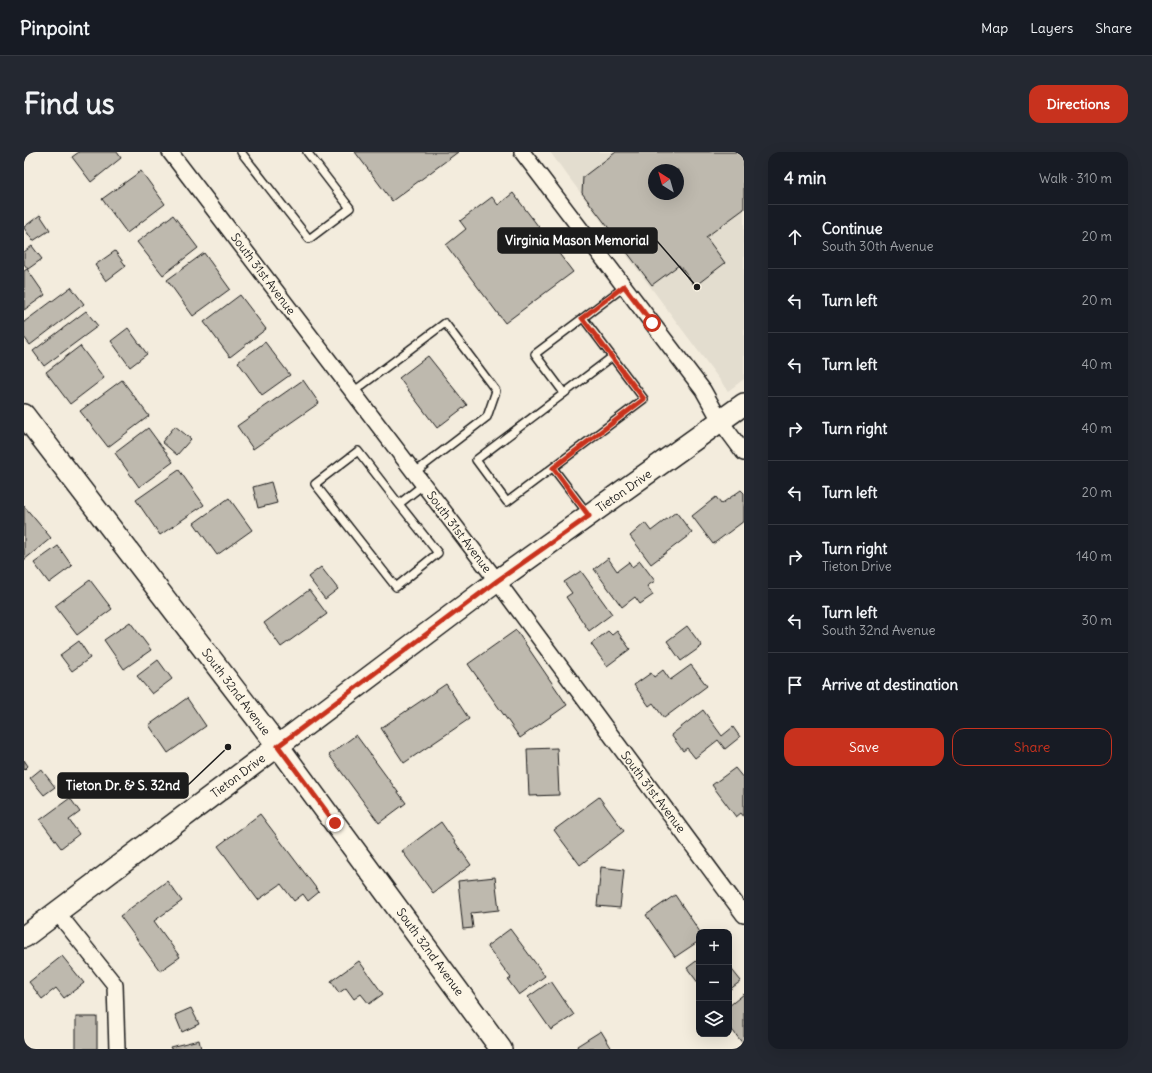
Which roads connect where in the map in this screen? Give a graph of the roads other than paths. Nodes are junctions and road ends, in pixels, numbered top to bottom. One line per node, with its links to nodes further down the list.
1 (170, 152): 8 (street, South 31st Avenue)
2 (241, 152): 3 (lane)
3 (307, 152)
4 (522, 152): 5 (street)
5 (624, 286): 6 (lane); 12 (street)
6 (582, 318): 7 (lane); 9 (lane)
7 (612, 357): 9 (lane); 14 (lane)
8 (353, 392): 15 (street, South 31st Avenue); 15 (lane)
9 (564, 392): 14 (lane)
10 (744, 404): 12 (main road, Tieton Drive)
11 (24, 415): 20 (main road, South 32nd Avenue)
12 (721, 422): 13 (street); 18 (main road, Tieton Drive)
13 (744, 453)
14 (553, 468): 18 (lane)
15 (414, 473): 16 (street, South 31st Avenue)
16 (423, 485): 17 (lane); 19 (street, South 31st Avenue)
17 (399, 504): 17 (lane)
18 (589, 516): 19 (main road, Tieton Drive)
19 (497, 581): 20 (main road, Tieton Drive); 22 (street, South 31st Avenue)
20 (278, 746): 21 (main road, Tieton Drive); 25 (main road, South 32nd Avenue)
21 (56, 912): 23 (main road, Tieton Drive); 24 (street)
22 (744, 915)
23 (24, 936)
24 (117, 1049)
25 (501, 1049)

